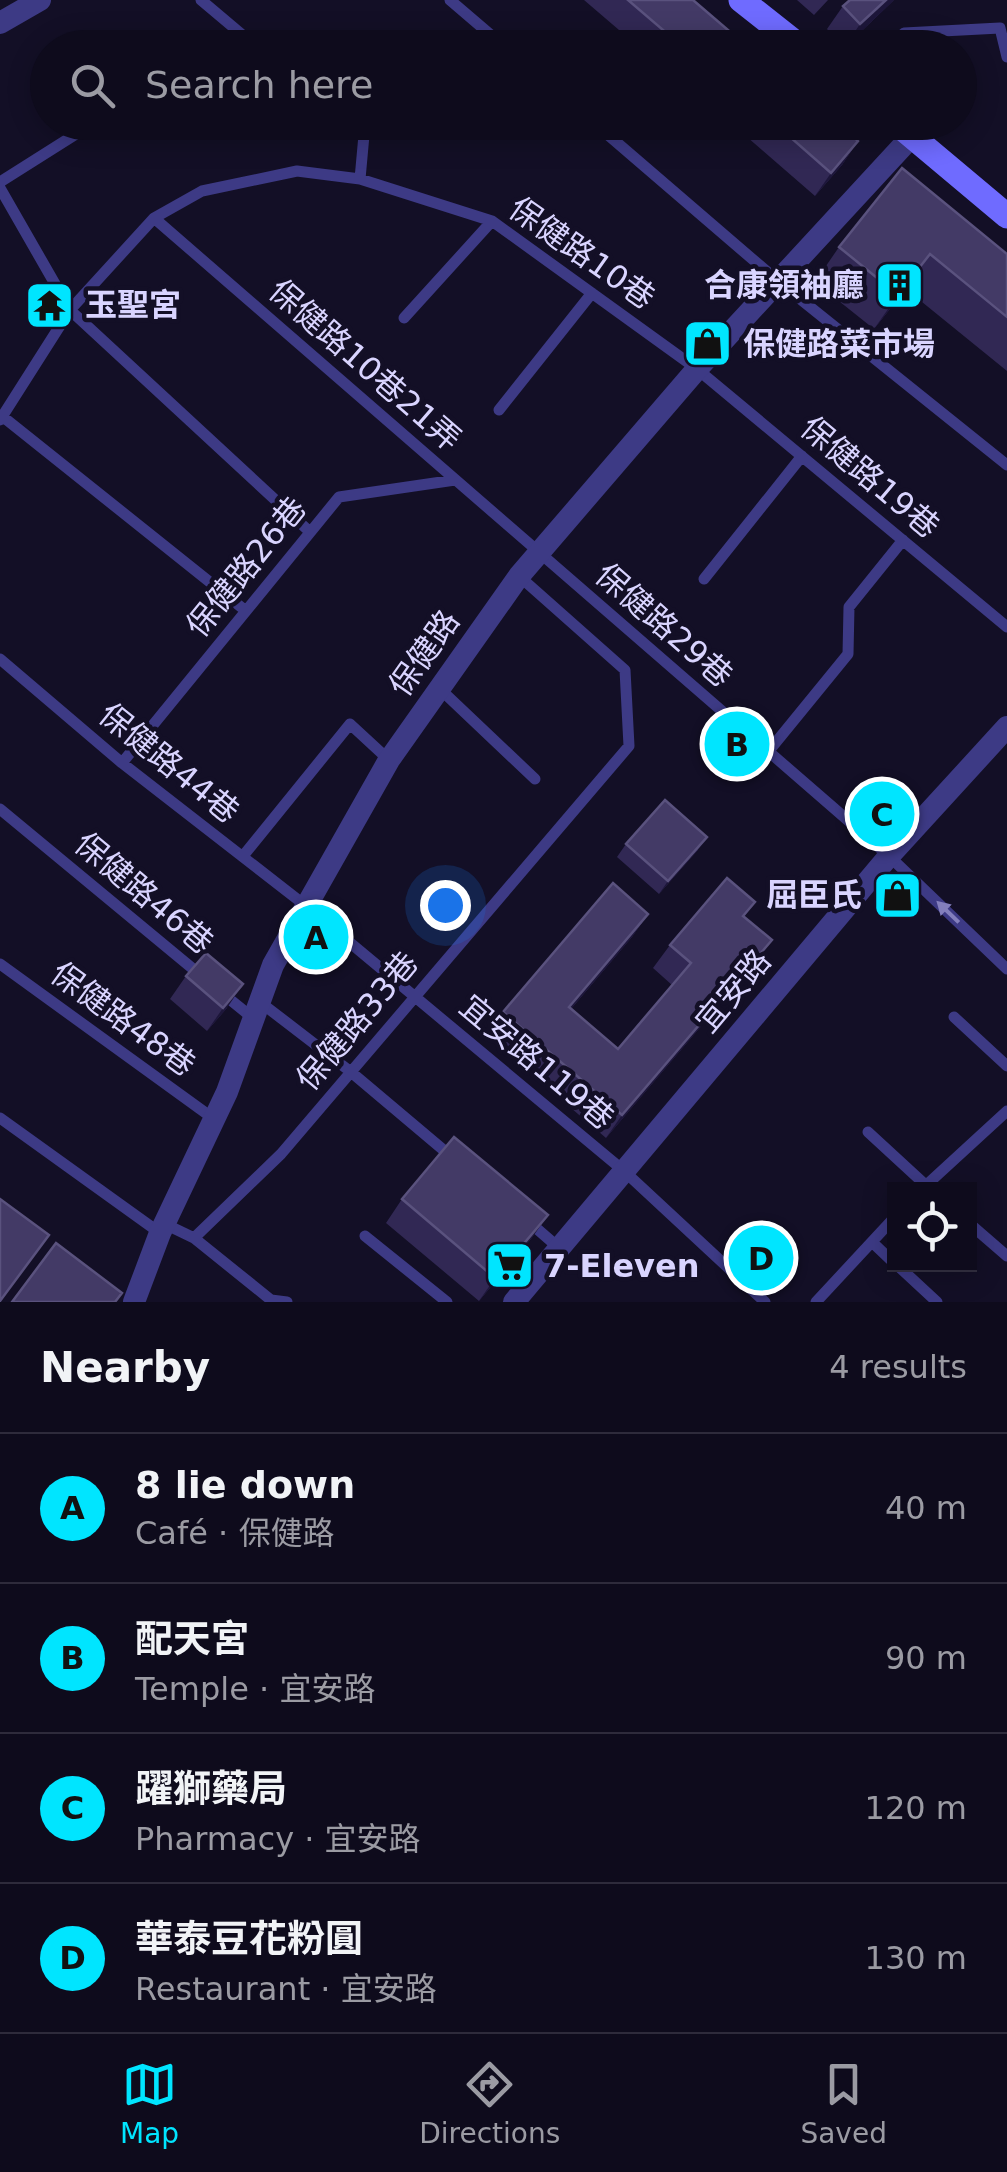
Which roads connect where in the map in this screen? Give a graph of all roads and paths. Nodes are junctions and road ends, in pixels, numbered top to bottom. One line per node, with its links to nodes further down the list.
1 (40, 0): 5 (street)
2 (200, 0): 6 (lane)
3 (450, 0): 7 (lane)
4 (742, 0): 8 (main road)
5 (0, 23)
6 (236, 30)
7 (485, 30)
8 (780, 30)
9 (968, 30): 10 (lane)
10 (1007, 57)
11 (68, 140): 17 (lane)
12 (364, 140): 16 (lane)
13 (614, 140): 21 (lane)
14 (895, 140): 21 (street, 保健路)
15 (917, 140): 18 (main road)
16 (360, 179): 19 (lane, 保健路10巷); 20 (lane, 保健路10巷)
17 (0, 185): 23 (lane)
18 (1007, 216)
19 (154, 218): 23 (lane, 保健路10巷); 30 (lane, 保健路10巷21弄)
20 (492, 221): 22 (lane, 保健路10巷); 24 (lane)
21 (779, 282): 25 (street, 保健路); 29 (lane)
22 (592, 293): 25 (lane, 保健路10巷); 26 (lane)
23 (70, 310): 27 (lane, 保健路10巷); 31 (lane)
24 (404, 318)
25 (697, 369): 28 (lane, 保健路19巷); 33 (street, 保健路)
26 (499, 410)
27 (1, 418): 36 (lane)
28 (802, 456): 32 (lane, 保健路19巷); 35 (lane)
29 (1007, 465)
30 (455, 480): 31 (lane, 保健路26巷); 33 (lane, 保健路10巷21弄)
31 (310, 532): 36 (lane, 保健路26巷)
32 (903, 540): 37 (lane, 保健路19巷); 41 (lane)
33 (539, 553): 34 (street, 保健路); 41 (lane, 保健路29巷)
34 (518, 576): 39 (street, 保健路); 51 (lane, 保健路33巷)
35 (704, 579)
36 (246, 611): 43 (lane, 保健路26巷)
37 (1007, 627)
38 (0, 659): 43 (lane, 保健路44巷)
39 (439, 688): 42 (street, 保健路); 44 (lane)
40 (1007, 727): 47 (street, 宜安路)
41 (768, 752): 47 (lane, 保健路29巷)
42 (389, 760): 46 (lane); 48 (street, 保健路)
43 (122, 763): 46 (lane, 保健路44巷)
44 (536, 779)
45 (0, 809): 52 (lane, 保健路46巷)
46 (242, 856): 48 (lane, 保健路44巷)
47 (889, 856): 50 (lane, 保健路29巷, one-way to 47); 60 (street, 宜安路)
48 (306, 906): 51 (lane, 保健路44巷); 52 (street, 保健路)
49 (0, 964): 58 (lane, 保健路48巷)
50 (1007, 968)
51 (415, 996): 55 (lane, 保健路33巷); 60 (lane, 宜安路119巷)
52 (257, 1010): 55 (lane, 保健路46巷); 58 (street, 保健路)
53 (954, 1017): 54 (lane)
54 (1007, 1066)
55 (351, 1072): 61 (lane, 保健路46巷); 69 (lane, 保健路33巷)
56 (1007, 1111): 63 (lane)
57 (0, 1118): 66 (lane)
58 (214, 1119): 66 (street, 保健路)
59 (868, 1132): 62 (lane)
60 (624, 1171): 71 (street, 宜安路); 79 (lane, 宜安路119巷)
61 (470, 1172)
62 (920, 1182)
63 (932, 1182)
64 (515, 1210): 71 (lane)
65 (887, 1226): 70 (lane)
66 (163, 1228): 69 (lane); 75 (street, 保健路)
67 (977, 1230): 73 (lane)
68 (365, 1236): 77 (lane)
69 (194, 1238): 76 (lane)
70 (872, 1242): 72 (lane); 80 (lane)
71 (560, 1248): 78 (street, 宜安路)
72 (887, 1256)
73 (1007, 1256)
74 (904, 1272): 81 (lane)
75 (134, 1302)
76 (286, 1302)
77 (447, 1302)
78 (514, 1302)
79 (765, 1302)
80 (816, 1302)
81 (937, 1302)

